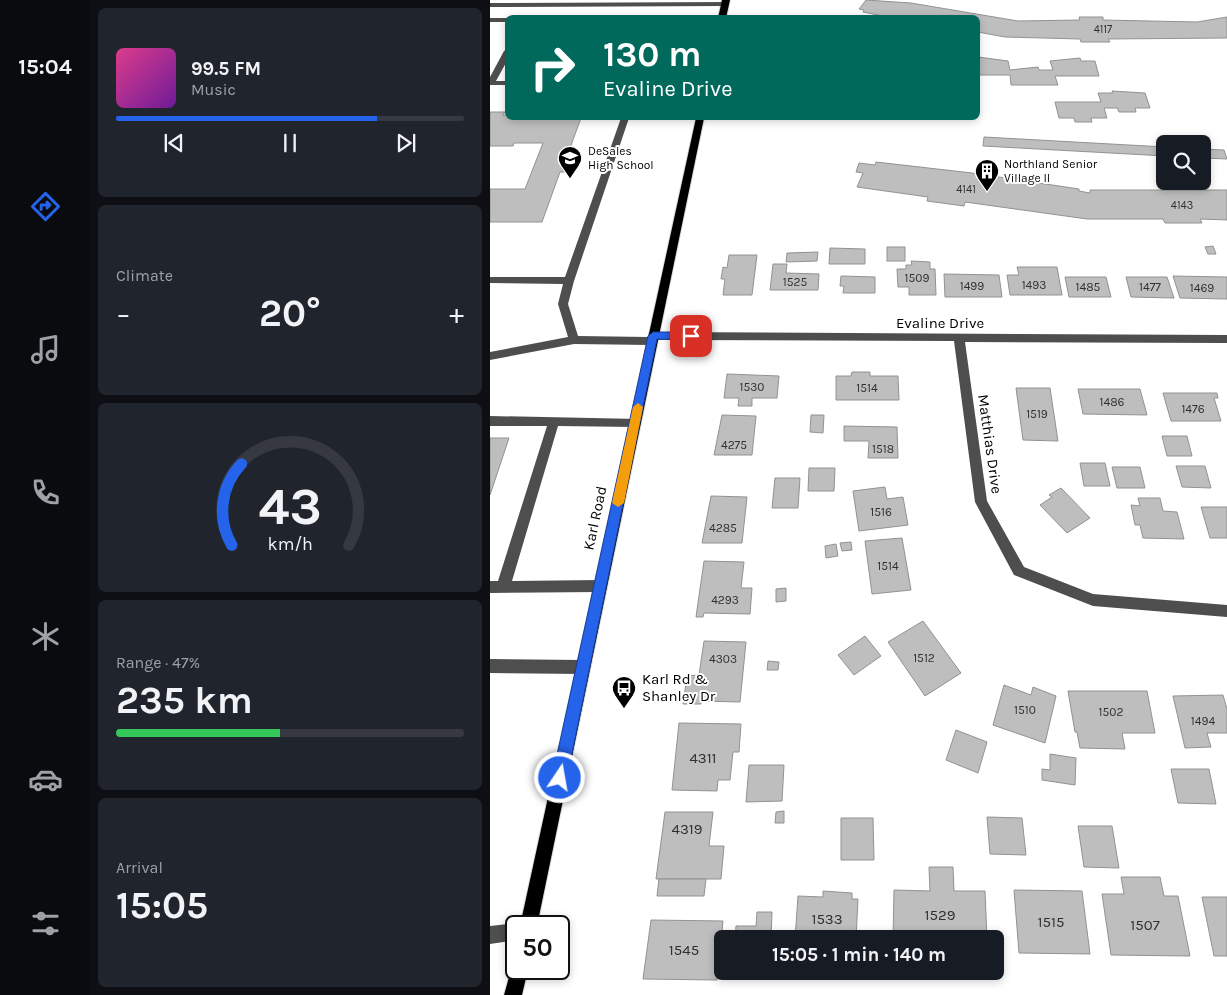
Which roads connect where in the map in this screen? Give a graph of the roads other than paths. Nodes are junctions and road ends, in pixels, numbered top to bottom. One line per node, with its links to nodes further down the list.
1 (725, 2): 2 (street); 3 (main road)
2 (490, 5)
3 (723, 15)
4 (490, 20): 5 (street)
5 (505, 20)
6 (505, 56): 7 (street)
7 (491, 82): 8 (street)
8 (505, 83)
9 (624, 120): 12 (street)
10 (700, 120): 13 (main road, Karl Road)
11 (490, 280): 12 (street)
12 (569, 280): 16 (street)
13 (652, 338): 14 (street, Evaline Drive); 16 (street, Evaline Drive); 20 (main road, Karl Road)
14 (959, 338): 15 (street, Evaline Drive); 23 (street, Matthias Drive)
15 (1227, 339)
16 (574, 340): 17 (street, Evaline Drive)
17 (490, 356)
18 (490, 421): 19 (street)
19 (554, 421): 20 (street); 22 (street)
20 (635, 422): 21 (main road, Karl Road)
21 (600, 586): 22 (street); 25 (main road, Karl Road)
22 (496, 587)
23 (1227, 611)
24 (490, 666): 25 (street)
25 (583, 667): 26 (main road, Karl Road)
26 (530, 915)
27 (505, 933): 28 (street)
28 (490, 935)
29 (517, 980): 30 (main road)
30 (514, 995)

